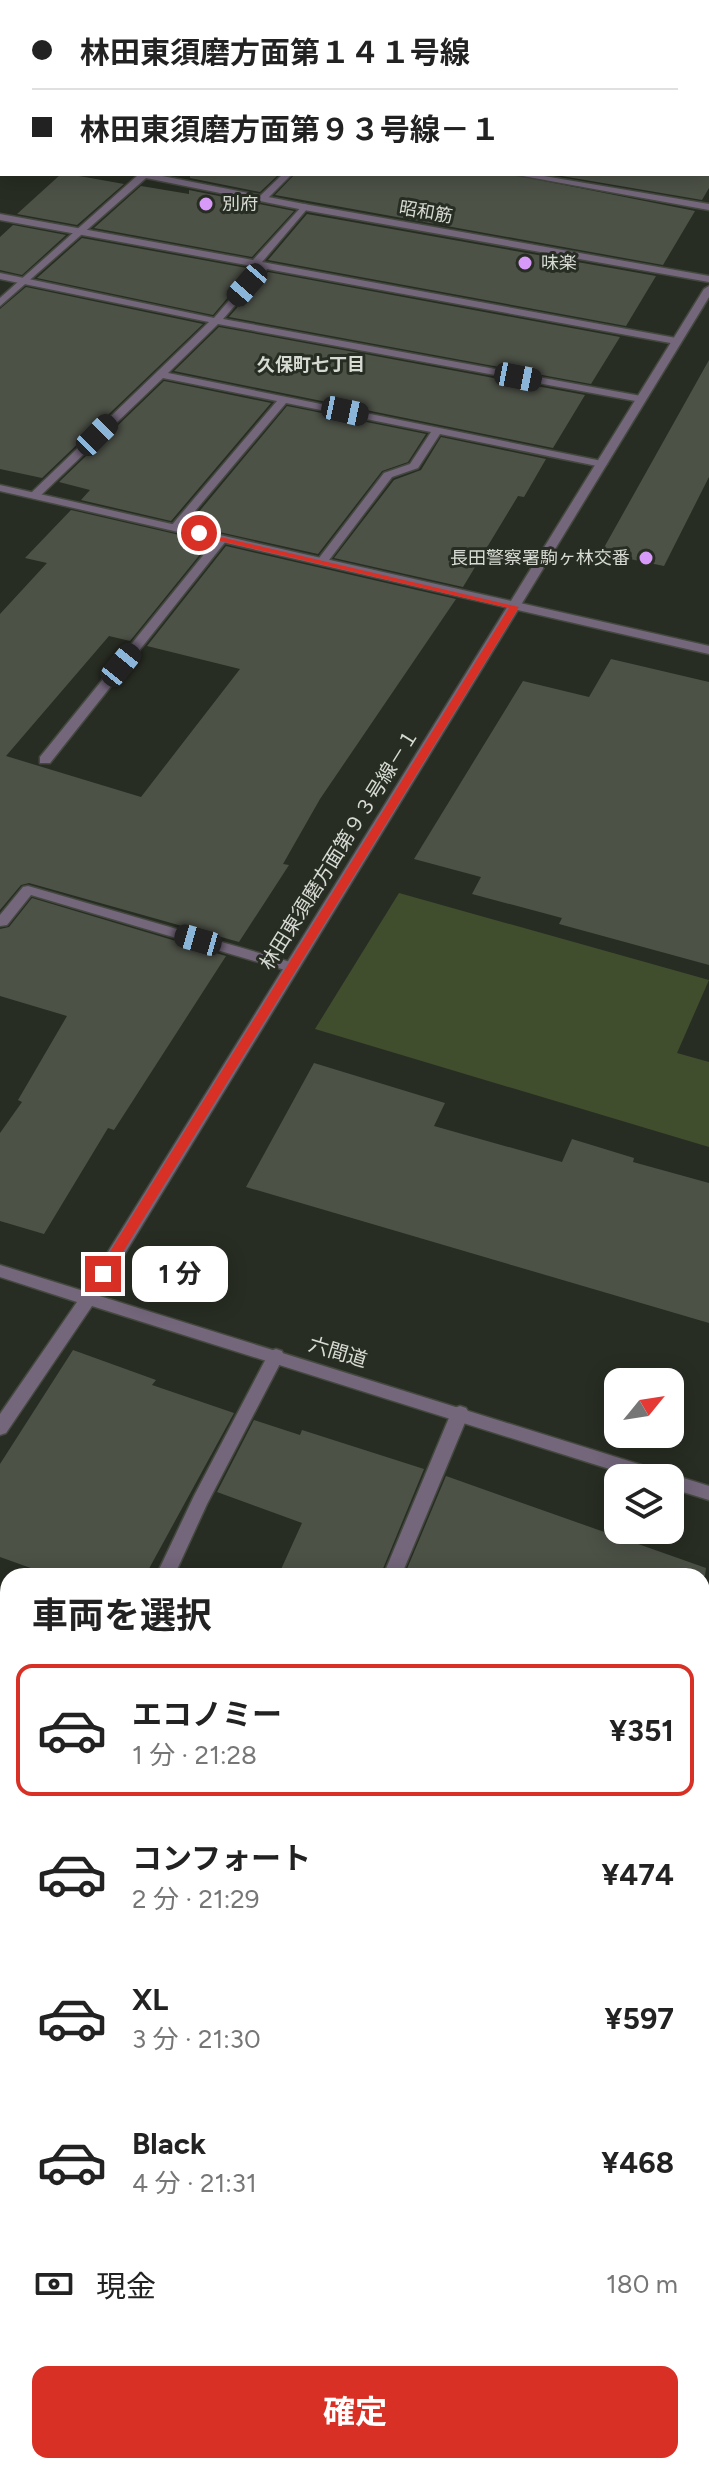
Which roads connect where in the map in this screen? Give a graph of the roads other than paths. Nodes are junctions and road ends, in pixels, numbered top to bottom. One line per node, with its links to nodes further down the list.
1 (140, 176): 9 (street)
2 (153, 176): 5 (street, 昭和筋)
3 (286, 176): 5 (street)
4 (528, 176): 7 (street)
5 (264, 197): 6 (street, 昭和筋)
6 (304, 207): 10 (street); 12 (street, 昭和筋)
7 (709, 207)
8 (0, 217): 9 (street)
9 (79, 232): 10 (street); 13 (street)
10 (258, 266): 16 (street); 17 (street)
11 (0, 276): 13 (street)
12 (709, 279)
13 (24, 281): 15 (street); 16 (street)
14 (709, 289): 17 (street, 林田東須磨方面第９３号線－１)
15 (0, 303)
16 (216, 321): 18 (street); 20 (street)
17 (676, 341): 20 (street, 林田東須磨方面第９３号線－１)
18 (159, 374): 19 (street); 24 (street)
19 (284, 399): 21 (street); 25 (street)
20 (641, 399): 22 (street, 林田東須磨方面第９３号線－１)
21 (438, 430): 22 (street); 27 (street)
22 (602, 464): 28 (street, 林田東須磨方面第９３号線－１)
23 (0, 488): 24 (street)
24 (35, 495): 25 (street)
25 (175, 528): 26 (street)
26 (222, 539): 27 (street); 30 (street)
27 (322, 562): 28 (street)
28 (515, 607): 29 (street); 32 (street, 林田東須磨方面第９３号線－１)
29 (709, 650)
30 (45, 760)
31 (2, 922): 32 (street)
32 (292, 967): 34 (street, 林田東須磨方面第９３号線－１)
33 (0, 1271): 34 (street, 六間道)
34 (88, 1299): 35 (street, 六間道); 37 (street, 林田東須磨方面第９３号線－１)
35 (276, 1356): 36 (street, 六間道); 41 (street)
36 (460, 1413): 38 (street, 六間道); 42 (street)
37 (0, 1428)
38 (618, 1464)
39 (684, 1485): 40 (street)
40 (709, 1493)
41 (169, 1568)
42 (395, 1568)

